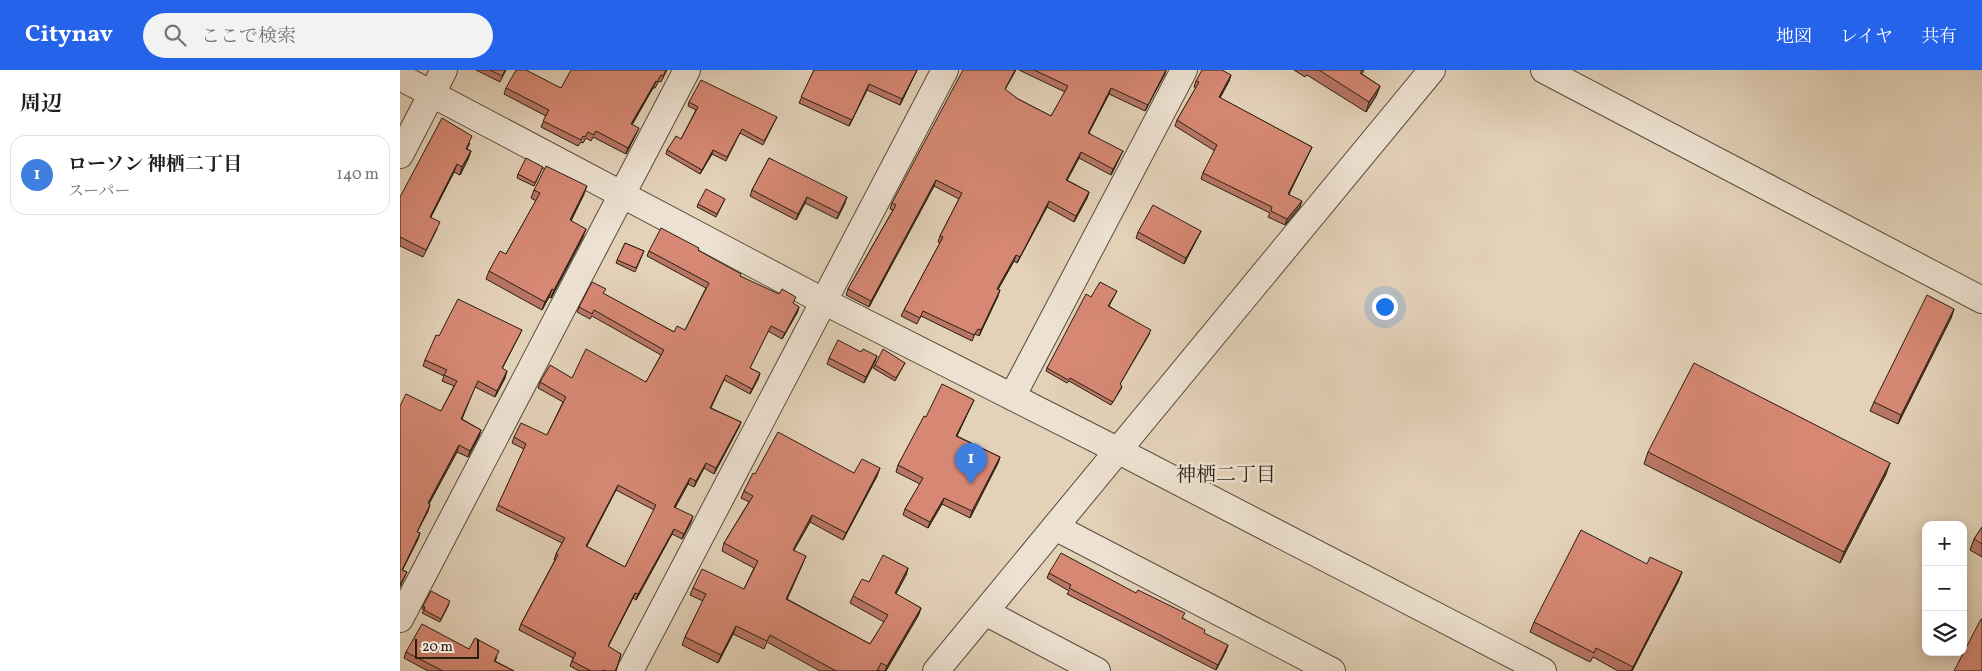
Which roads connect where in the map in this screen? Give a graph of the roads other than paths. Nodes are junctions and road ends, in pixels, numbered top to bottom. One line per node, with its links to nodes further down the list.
1 (444, 70): 8 (street)
2 (687, 70): 10 (street)
3 (945, 70): 12 (street)
4 (1184, 70): 13 (street)
5 (1432, 70): 14 (street)
6 (1544, 70): 11 (street)
7 (400, 77): 8 (street)
8 (432, 93): 9 (street); 10 (street)
9 (400, 155)
10 (622, 194): 12 (street); 17 (street)
11 (1982, 300)
12 (823, 301): 13 (street); 18 (street)
13 (1012, 397): 14 (street)
14 (1119, 451): 15 (street); 22 (street)
15 (1055, 527): 16 (street); 21 (street)
16 (985, 612): 19 (street); 20 (street)
17 (400, 619)
18 (630, 671)
19 (936, 671)
20 (1097, 671)
21 (1332, 671)
22 (1543, 671)

